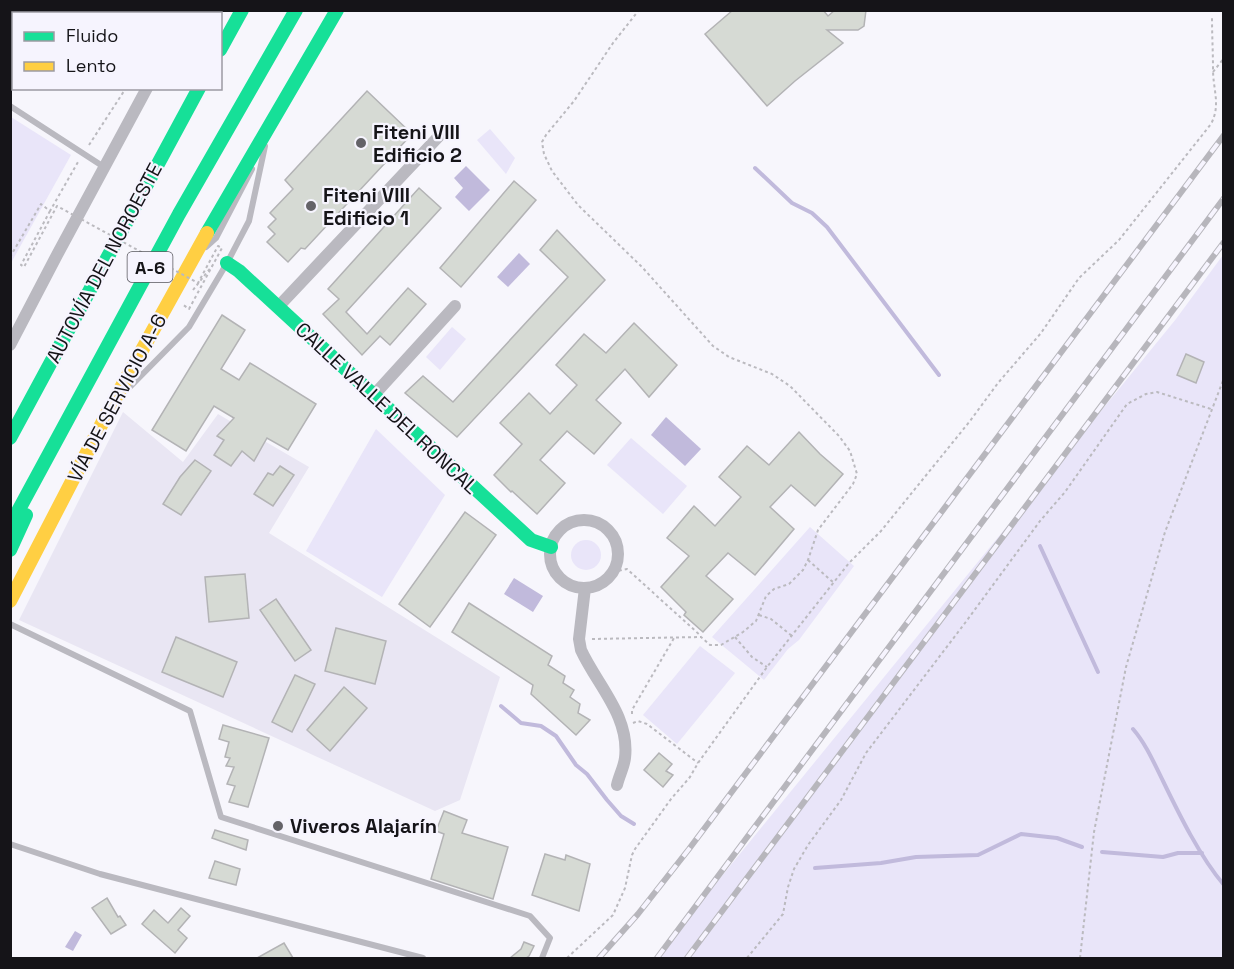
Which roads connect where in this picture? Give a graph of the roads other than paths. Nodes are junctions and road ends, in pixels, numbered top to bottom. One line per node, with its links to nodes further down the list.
1 (242, 10): 4 (main road)
2 (296, 10): 16 (main road, A-6)
3 (336, 10): 8 (main road, VÍA DE SERVICIO A-6)
4 (222, 46)
5 (146, 90): 10 (street)
6 (198, 90): 18 (main road, AUTOVÍA DEL NOROESTE / A-6)
7 (10, 106): 10 (lane)
8 (270, 122): 11 (lane); 17 (main road, VÍA DE SERVICIO A-6)
9 (441, 134): 13 (street)
10 (105, 167): 14 (street)
11 (227, 263): 13 (main road, CALLE VALLE DEL RONCAL); 17 (lane)
12 (455, 306): 15 (street)
13 (278, 307): 15 (main road, CALLE VALLE DEL RONCAL)
14 (10, 345)
15 (373, 396): 20 (main road, CALLE VALLE DEL RONCAL)
16 (78, 401): 19 (main road, A-6); 21 (main road)
17 (111, 406): 23 (main road, VÍA DE SERVICIO A-6)
18 (10, 438)
19 (10, 526)
20 (551, 548): 22 (street); 22 (street)
21 (10, 550)
22 (585, 588): 25 (street)
23 (10, 601)
24 (10, 624): 28 (lane)
25 (617, 785)
26 (10, 844): 27 (lane)
27 (423, 958)
28 (542, 958)

